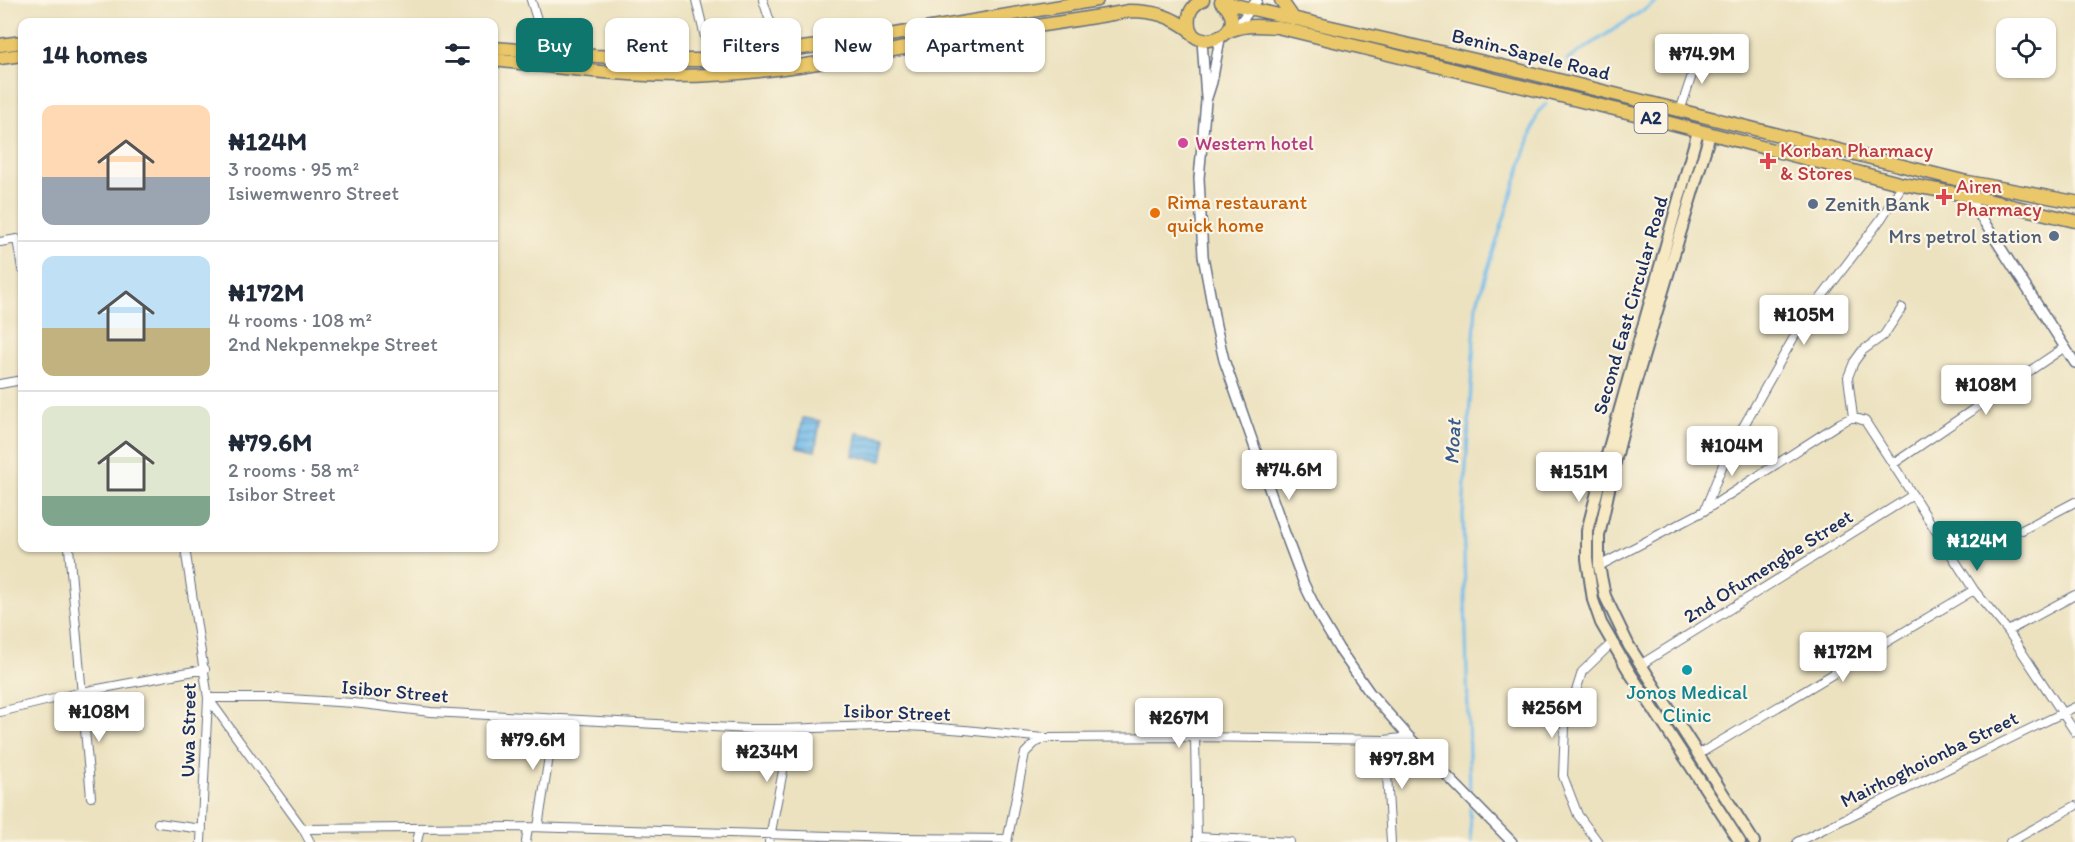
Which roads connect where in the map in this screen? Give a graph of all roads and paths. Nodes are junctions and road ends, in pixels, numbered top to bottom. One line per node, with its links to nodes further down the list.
1 (531, 0): 9 (street)
2 (696, 0): 12 (street)
3 (764, 0): 10 (street)
4 (1097, 0): 19 (highway)
5 (1203, 0): 13 (highway)
6 (1281, 0): 11 (highway)
7 (1219, 1): 8 (highway, Benin-Sapele Road / A2); 14 (highway, A2)
8 (1255, 4): 11 (highway, Benin-Sapele Road / A2); 14 (street)
9 (537, 18)
10 (770, 18)
11 (1294, 19): 31 (highway, Benin-Sapele Road / A2)
12 (701, 21)
13 (1191, 31): 15 (highway); 27 (highway)
14 (1228, 33): 15 (highway, A2); 30 (street); 32 (highway, Benin-Sapele Road / A2)
15 (1202, 40): 30 (street)
16 (18, 43): 17 (highway)
17 (0, 45)
18 (498, 48): 20 (highway)
19 (801, 49)
20 (516, 50)
21 (1700, 51): 31 (street)
22 (593, 55): 26 (highway)
23 (18, 56): 24 (highway)
24 (0, 58)
25 (498, 60): 29 (highway)
26 (701, 60)
27 (801, 64)
28 (745, 72): 29 (highway)
29 (714, 74)
30 (1206, 101): 69 (street)
31 (1680, 111): 33 (highway, Benin-Sapele Road / A2)
32 (1704, 133): 34 (highway, Benin-Sapele Road / A2); 53 (main road, Second East Circular Road); 57 (main road, Second East Circular Road)
33 (1963, 181): 35 (street); 36 (highway, Benin-Sapele Road / A2)
34 (1903, 184): 35 (highway, Benin-Sapele Road / A2); 49 (street)
35 (1966, 195): 37 (highway, Benin-Sapele Road / A2); 41 (street)
36 (2075, 202)
37 (2075, 221)
38 (18, 239): 39 (street)
39 (0, 242)
40 (1902, 308): 45 (street)
41 (2065, 347): 42 (street); 46 (street)
42 (2075, 363)
43 (18, 381): 44 (street)
44 (0, 384)
45 (1853, 417): 46 (street); 49 (street)
46 (1893, 464): 47 (street)
47 (1913, 495): 54 (street); 58 (street, 2nd Ofumengbe Street)
48 (2075, 502): 50 (street)
49 (1704, 511): 53 (street)
50 (2022, 530)
51 (69, 552): 60 (street)
52 (186, 552): 59 (street, Uwa Street)
53 (1599, 567): 58 (main road, Second East Circular Road)
54 (1974, 591): 56 (street); 72 (street)
55 (2075, 595): 56 (street)
56 (2008, 632): 64 (street)
57 (1612, 643): 91 (street); 92 (main road, Second East Circular Road)
58 (1640, 665): 72 (main road, Second East Circular Road)
59 (205, 669): 60 (street); 61 (street, Uwa Street)
60 (82, 692): 63 (street); 73 (street)
61 (208, 698): 65 (street, Isibor Street); 79 (street, Uwa Street); 80 (street)
62 (2075, 706): 64 (street, Mairhoghoionba Street)
63 (0, 712)
64 (2061, 713): 67 (street); 94 (street, Mairhoghoionba Street)
65 (555, 718): 66 (street, Isibor Street); 77 (street)
66 (790, 730): 70 (street, Isibor Street); 81 (street)
67 (2075, 732)
68 (1196, 736): 70 (street, Isibor Street); 71 (street, Isibor Street); 82 (street)
69 (1409, 737): 71 (street, Isibor Street); 90 (street)
70 (1046, 738): 83 (street)
71 (1385, 740): 89 (street)
72 (1699, 754): 93 (main road, Second East Circular Road)
73 (91, 797)
74 (2075, 806): 95 (street)
75 (158, 823): 79 (street)
76 (528, 827): 77 (street); 78 (street); 87 (street)
77 (538, 827): 81 (street)
78 (420, 828): 80 (street); 86 (street)
79 (202, 829): 84 (street, Uwa Street)
80 (303, 829): 85 (street)
81 (770, 839): 83 (street)
82 (1197, 839): 88 (street)
83 (1007, 841)
84 (201, 842)
85 (309, 842)
86 (417, 842)
87 (526, 842)
88 (1290, 842)
89 (1391, 842)
90 (1512, 842)
91 (1598, 842)
92 (1740, 842)
93 (1754, 842)
94 (1797, 842)
95 (2010, 842)

